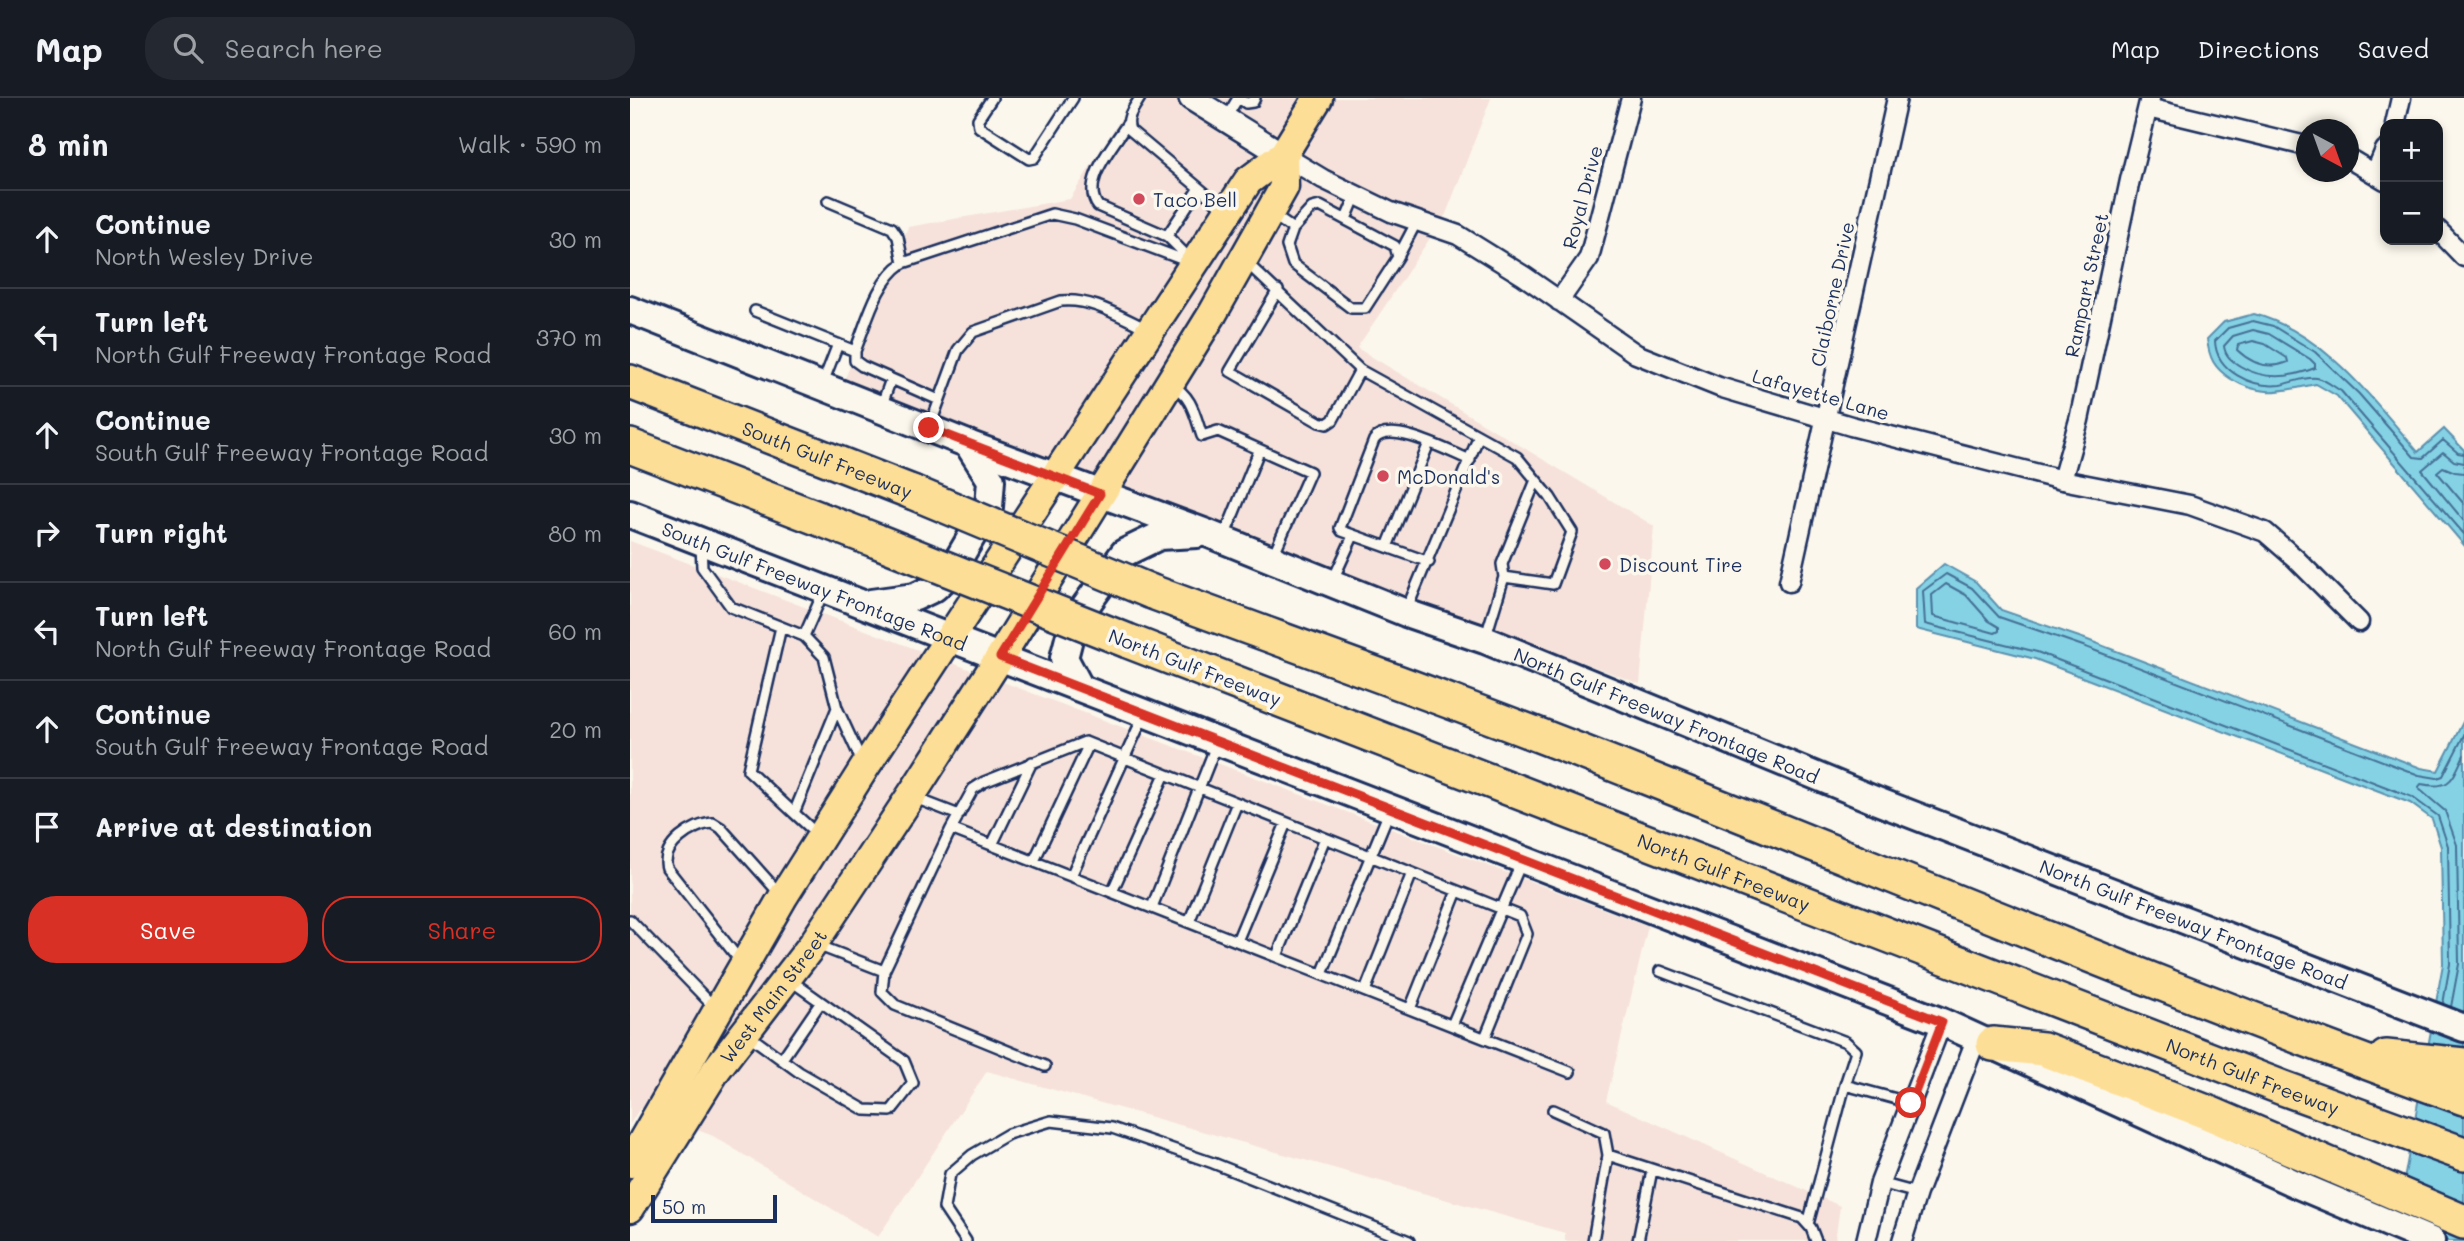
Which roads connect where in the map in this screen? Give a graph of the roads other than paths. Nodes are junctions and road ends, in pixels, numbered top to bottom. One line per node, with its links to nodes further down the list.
1 (992, 98): 2 (lane)
2 (1073, 98)
3 (1140, 98): 14 (lane)
4 (1191, 98): 12 (street)
5 (1238, 98): 6 (lane); 12 (lane)
6 (1255, 98)
7 (1318, 98): 16 (main road)
8 (1631, 98): 35 (street, Royal Drive)
9 (1897, 98): 48 (street, Claiborne Drive)
10 (2401, 98): 13 (street)
11 (2149, 103): 15 (street); 58 (street, Rampart Street)
12 (1225, 119): 16 (street)
13 (2396, 119)
14 (1127, 124): 19 (lane); 28 (lane)
15 (2296, 143)
16 (1283, 155): 20 (street, Lafayette Lane); 22 (main road, West Main Street); 23 (main road, West Main Street)
17 (2359, 165): 18 (street)
18 (2380, 177)
19 (1199, 188): 23 (lane); 28 (lane)
20 (1356, 195): 24 (lane); 25 (street, Lafayette Lane)
21 (828, 201): 32 (lane)
22 (1268, 212): 26 (lane); 31 (main road, West Main Street)
23 (1228, 213): 33 (main road, West Main Street)
24 (1346, 219): 26 (lane); 29 (lane)
25 (1417, 221): 29 (lane); 35 (street, Lafayette Lane)
26 (1293, 229): 29 (lane)
27 (2443, 235): 30 (street)
28 (1167, 236): 33 (lane)
29 (1398, 257)
30 (2464, 257)
31 (1243, 260): 34 (lane); 44 (main road, West Main Street)
32 (903, 263): 33 (lane); 40 (lane)
33 (1195, 264): 38 (main road, West Main Street)
34 (1278, 290): 41 (lane); 41 (lane)
35 (1559, 301): 48 (street, Lafayette Lane)
36 (630, 310): 45 (main road)
37 (755, 311): 39 (lane)
38 (1152, 331): 46 (lane); 56 (main road, West Main Street)
39 (838, 344): 40 (lane); 45 (lane)
40 (855, 351): 42 (lane)
41 (1360, 370): 50 (lane)
42 (891, 379): 46 (lane); 47 (lane)
43 (630, 382): 129 (highway, South Gulf Freeway, bridge)
44 (1168, 384): 54 (lane); 59 (main road, West Main Street)
45 (821, 386): 47 (main road)
46 (939, 400): 49 (lane)
47 (880, 409): 49 (main road)
48 (1826, 418): 58 (street, Lafayette Lane); 68 (street, Claiborne Drive)
49 (929, 428): 52 (main road)
50 (1479, 436): 55 (lane); 57 (lane)
51 (1429, 443): 55 (lane); 61 (lane); 64 (lane)
52 (968, 444): 56 (main road, North Gulf Freeway Frontage Road); 71 (main road)
53 (639, 451): 138 (highway, North Gulf Freeway, bridge)
54 (1259, 451): 62 (lane); 65 (lane)
55 (1470, 460): 66 (lane)
56 (1056, 476): 59 (main road, North Gulf Freeway Frontage Road); 76 (main road, West Main Street)
57 (1536, 480): 67 (lane); 67 (lane)
58 (2062, 480): 73 (street, Lafayette Lane)
59 (1103, 488): 62 (main road, North Gulf Freeway Frontage Road); 78 (main road, West Main Street)
60 (630, 514): 63 (main road, South Gulf Freeway Frontage Road)
61 (1353, 536): 64 (lane); 69 (lane)
62 (1216, 537): 65 (main road, North Gulf Freeway Frontage Road); 79 (main road)
63 (700, 541): 70 (main road, South Gulf Freeway Frontage Road); 74 (lane)
64 (1387, 547): 66 (lane)
65 (1271, 559): 69 (main road, North Gulf Freeway Frontage Road)
66 (1429, 562): 72 (lane)
67 (1504, 577): 77 (lane)
68 (1789, 582)
69 (1332, 583): 72 (main road, North Gulf Freeway Frontage Road)
70 (825, 588): 71 (main road, South Gulf Freeway Frontage Road); 75 (lane)
71 (866, 604): 76 (main road, South Gulf Freeway Frontage Road)
72 (1406, 613): 77 (main road, North Gulf Freeway Frontage Road)
73 (2359, 622)
74 (781, 627): 75 (lane); 92 (lane)
75 (804, 636): 80 (lane)
76 (951, 637): 78 (main road, South Gulf Freeway Frontage Road); 86 (main road, West Main Street)
77 (1485, 640): 125 (main road, North Gulf Freeway Frontage Road)
78 (1000, 657): 79 (main road, South Gulf Freeway Frontage Road); 89 (main road, West Main Street)
79 (1079, 686): 81 (main road)
80 (837, 708): 86 (lane); 92 (lane)
81 (1145, 712): 82 (main road); 84 (lane)
82 (1217, 741): 88 (lane); 91 (main road)
83 (1089, 744): 84 (lane); 85 (lane); 101 (lane)
84 (1125, 758): 87 (lane); 103 (lane)
85 (1032, 762): 93 (lane); 98 (lane)
86 (865, 767): 96 (main road, West Main Street)
87 (1165, 774): 88 (lane); 105 (lane)
88 (1200, 788): 90 (lane); 107 (lane)
89 (914, 790): 93 (lane); 112 (main road, West Main Street)
90 (1237, 803): 94 (lane); 110 (lane)
91 (1391, 807): 99 (lane); 100 (main road)
92 (794, 813): 96 (lane)
93 (959, 815): 95 (lane)
94 (1286, 822): 97 (lane); 111 (lane)
95 (951, 828): 98 (lane); 115 (lane)
96 (821, 837): 106 (main road, West Main Street)
97 (1325, 838): 99 (lane); 113 (lane)
98 (992, 845): 101 (lane)
99 (1372, 857): 102 (lane); 117 (lane)
100 (1522, 858): 108 (lane); 123 (main road)
101 (1034, 861): 103 (lane)
102 (1412, 873): 104 (lane); 119 (lane)
103 (1071, 876): 105 (lane)
104 (1457, 891): 108 (lane); 121 (lane)
105 (1112, 892): 107 (lane)
106 (783, 897): 114 (main road, West Main Street); 114 (lane)
107 (1152, 907): 110 (lane)
108 (1502, 909): 124 (lane); 127 (lane)
109 (630, 920): 122 (lane)
110 (1189, 922): 111 (lane)
111 (1237, 941): 113 (lane)
112 (813, 944): 115 (lane); 118 (main road, West Main Street)
113 (1277, 956): 117 (lane)
114 (745, 965): 122 (main road, West Main Street)
115 (884, 971): 132 (lane)
116 (1660, 971): 134 (lane)
117 (1322, 974): 119 (lane)
118 (786, 977): 120 (lane); 126 (main road, West Main Street)
119 (1365, 991): 121 (lane)
120 (821, 1002): 130 (lane); 130 (lane)
121 (1410, 1009): 124 (lane)
122 (718, 1011): 140 (main road, West Main Street)
123 (1942, 1022): 128 (main road); 136 (street)
124 (1452, 1026): 127 (lane)
125 (2464, 1028)
126 (744, 1032): 130 (lane); 144 (main road, West Main Street)
127 (1485, 1038): 133 (lane)
128 (1985, 1041): 143 (street); 145 (highway); 154 (main road)
129 (2340, 1053): 131 (highway); 135 (highway)
130 (782, 1059)
131 (2464, 1065)
132 (1045, 1066)
133 (1570, 1072)
134 (1845, 1085): 136 (lane); 146 (lane)
135 (2464, 1098)
136 (1911, 1103): 142 (street)
137 (1553, 1110): 139 (lane)
138 (2464, 1154)
139 (1608, 1155): 141 (lane); 147 (lane)
140 (630, 1163)
141 (1652, 1170): 146 (lane); 150 (lane)
142 (1880, 1183): 143 (lane); 152 (street)
143 (1917, 1193): 153 (street)
144 (630, 1208)
145 (2464, 1222)
146 (1808, 1224): 151 (lane)
147 (1593, 1239)
148 (965, 1241): 149 (lane)
149 (1409, 1241)
150 (1638, 1241)
151 (1816, 1241)
152 (1866, 1241)
153 (1902, 1241)
154 (2431, 1241)

